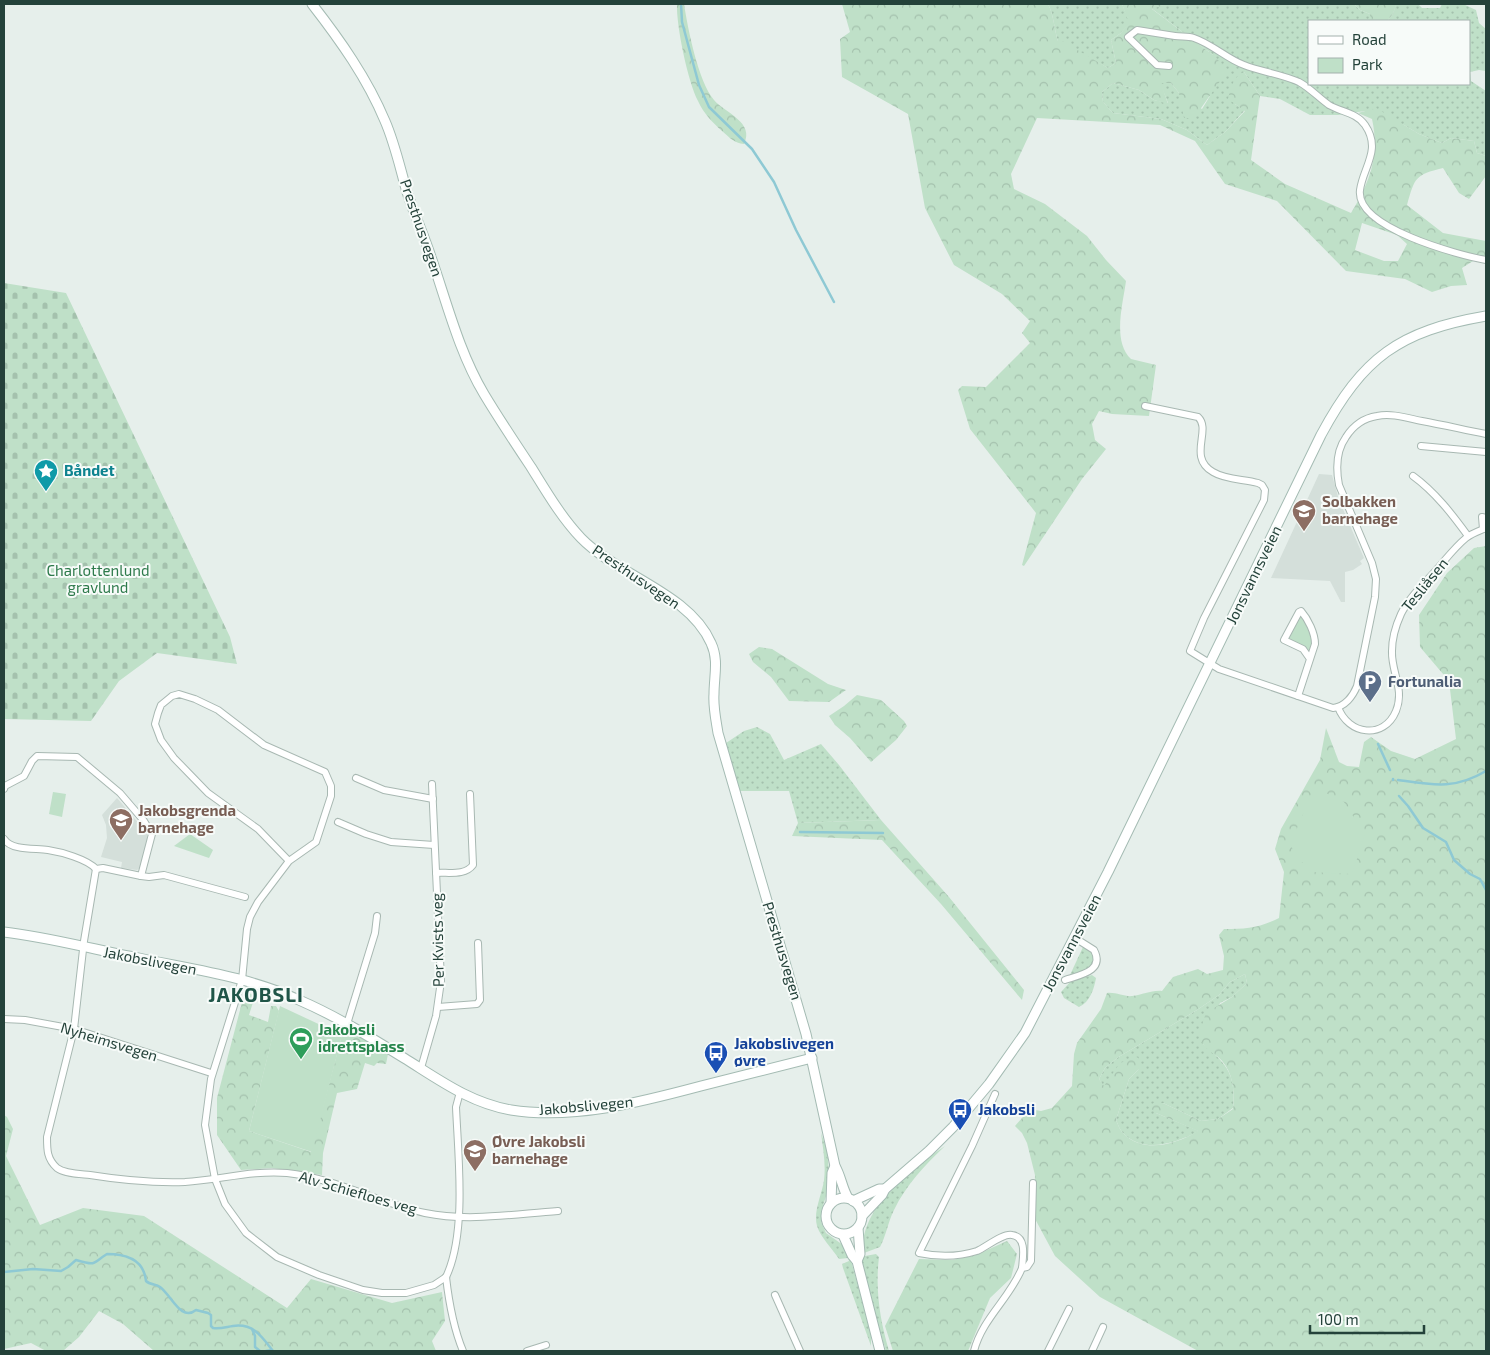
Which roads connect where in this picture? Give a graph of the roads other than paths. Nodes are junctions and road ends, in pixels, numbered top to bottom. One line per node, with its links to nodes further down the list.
1 (312, 4): 41 (street, Presthusvegen)
2 (1169, 66): 3 (street)
3 (1486, 260)
4 (1486, 316): 14 (street, Jonsvannsveien)
5 (1146, 406): 14 (street, Jonsvannsveien)
6 (1486, 434): 16 (street)
7 (1421, 446): 8 (street)
8 (1486, 452)
9 (1413, 476): 12 (street)
10 (1486, 518): 11 (street, Tesliåsen)
11 (1485, 529): 12 (street, Tesliåsen)
12 (1468, 536): 16 (street, Tesliåsen)
13 (1310, 659): 13 (street); 15 (street)
14 (1210, 664): 15 (street); 32 (street, Jonsvannsveien)
15 (1298, 696): 16 (street)
16 (1338, 707)
17 (356, 778): 21 (street)
18 (432, 784): 21 (street, Per Kvists veg)
19 (4, 789): 28 (street)
20 (470, 794): 27 (street, Per Kvists veg)
21 (434, 799): 24 (street, Per Kvists veg)
22 (338, 822): 24 (street)
23 (4, 838): 26 (street)
24 (434, 845): 27 (street, Per Kvists veg)
25 (289, 861): 25 (street); 35 (street)
26 (96, 869): 28 (street); 34 (street, Alv Schiefloes veg)
27 (436, 873): 37 (street, Per Kvists veg)
28 (141, 876): 29 (street)
29 (245, 897)
30 (377, 916): 39 (street)
31 (4, 932): 34 (street, Jakobslivegen)
32 (1075, 938): 36 (street); 49 (street, Jonsvannsveien)
33 (478, 944): 37 (street, Per Kvists veg)
34 (83, 947): 35 (street, Jakobslivegen); 40 (street, Alv Schiefloes veg)
35 (242, 980): 39 (street, Jakobslivegen); 43 (street)
36 (1065, 980)
37 (438, 1007): 42 (street, Per Kvists veg)
38 (4, 1019): 40 (street, Nyheimsvegen)
39 (347, 1024): 42 (street, Jakobslivegen)
40 (74, 1029): 43 (street, Nyheimsvegen); 47 (street, Alv Schiefloes veg)
41 (812, 1058): 44 (street, Jakobslivegen); 46 (street, Presthusvegen)
42 (421, 1068): 44 (street, Jakobslivegen)
43 (211, 1073): 47 (street)
44 (460, 1092): 54 (street)
45 (995, 1094): 58 (street)
46 (834, 1166): 50 (street, Presthusvegen); 51 (street, Presthusvegen)
47 (216, 1179): 54 (street, Alv Schiefloes veg); 59 (street)
48 (1033, 1182): 58 (street)
49 (885, 1189): 50 (street, Jonsvannsveien); 53 (street, Jonsvannsveien)
50 (851, 1200): 51 (street); 53 (street)
51 (831, 1203): 56 (street)
52 (558, 1211): 54 (street, Alv Schiefloes veg)
53 (862, 1216): 55 (street)
54 (458, 1217): 59 (street)
55 (858, 1228): 56 (street); 57 (street)
56 (843, 1235): 57 (street)
57 (857, 1261): 67 (street)
58 (1022, 1268): 68 (street)
59 (446, 1277): 64 (street)
60 (775, 1295): 66 (street)
61 (1069, 1309): 69 (street)
62 (1104, 1328): 70 (street)
63 (546, 1345): 65 (street)
64 (463, 1351)
65 (527, 1351)
66 (800, 1351)
67 (880, 1351)
68 (974, 1351)
69 (1048, 1351)
70 (1092, 1351)

